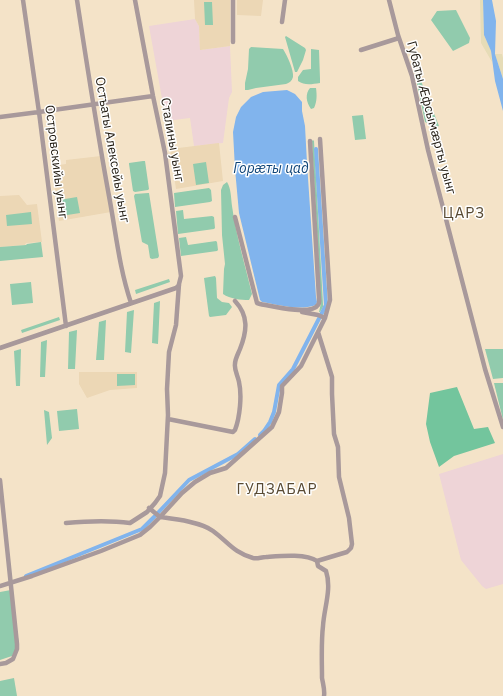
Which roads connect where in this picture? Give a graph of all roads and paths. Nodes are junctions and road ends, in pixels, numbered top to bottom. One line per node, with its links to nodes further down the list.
1 (23, 0): 13 (street, Островскийы уынг)
2 (76, 0): 12 (street, Остъаты Алексейы уынг)
3 (135, 0): 11 (street, Сталины уынг)
4 (233, 0): 9 (street)
5 (285, 0): 7 (street)
6 (389, 0): 8 (street, Губаты Æфсымæрты уынг)
7 (282, 22)
8 (399, 38): 10 (street); 27 (street, Губаты Æфсымæрты уынг)
9 (233, 42)
10 (361, 50)
11 (153, 96): 12 (street); 18 (street, Сталины уынг)
12 (93, 104): 13 (street); 20 (street, Остъаты Алексейы уынг)
13 (39, 112): 14 (street); 23 (street, Островскийы уынг)
14 (0, 117)
15 (320, 139): 22 (street)
16 (310, 141): 21 (street)
17 (235, 217): 21 (street)
18 (179, 284): 20 (street); 26 (street, Сталины уынг)
19 (235, 301): 26 (street)
20 (131, 303): 23 (street)
21 (295, 310): 22 (street)
22 (325, 318): 24 (street)
23 (66, 326): 25 (street)
24 (318, 332): 31 (street); 33 (street)
25 (0, 348)
26 (168, 419): 30 (street, Сталины уынг)
27 (503, 427)
28 (0, 480): 29 (street)
29 (1, 503): 34 (street)
30 (151, 509): 31 (street); 32 (street, Сталины уынг)
31 (159, 516): 33 (street); 34 (street)
32 (66, 523)
33 (317, 561): 37 (street)
34 (11, 583): 35 (street); 36 (street)
35 (0, 586)
36 (0, 664)
37 (324, 696)

